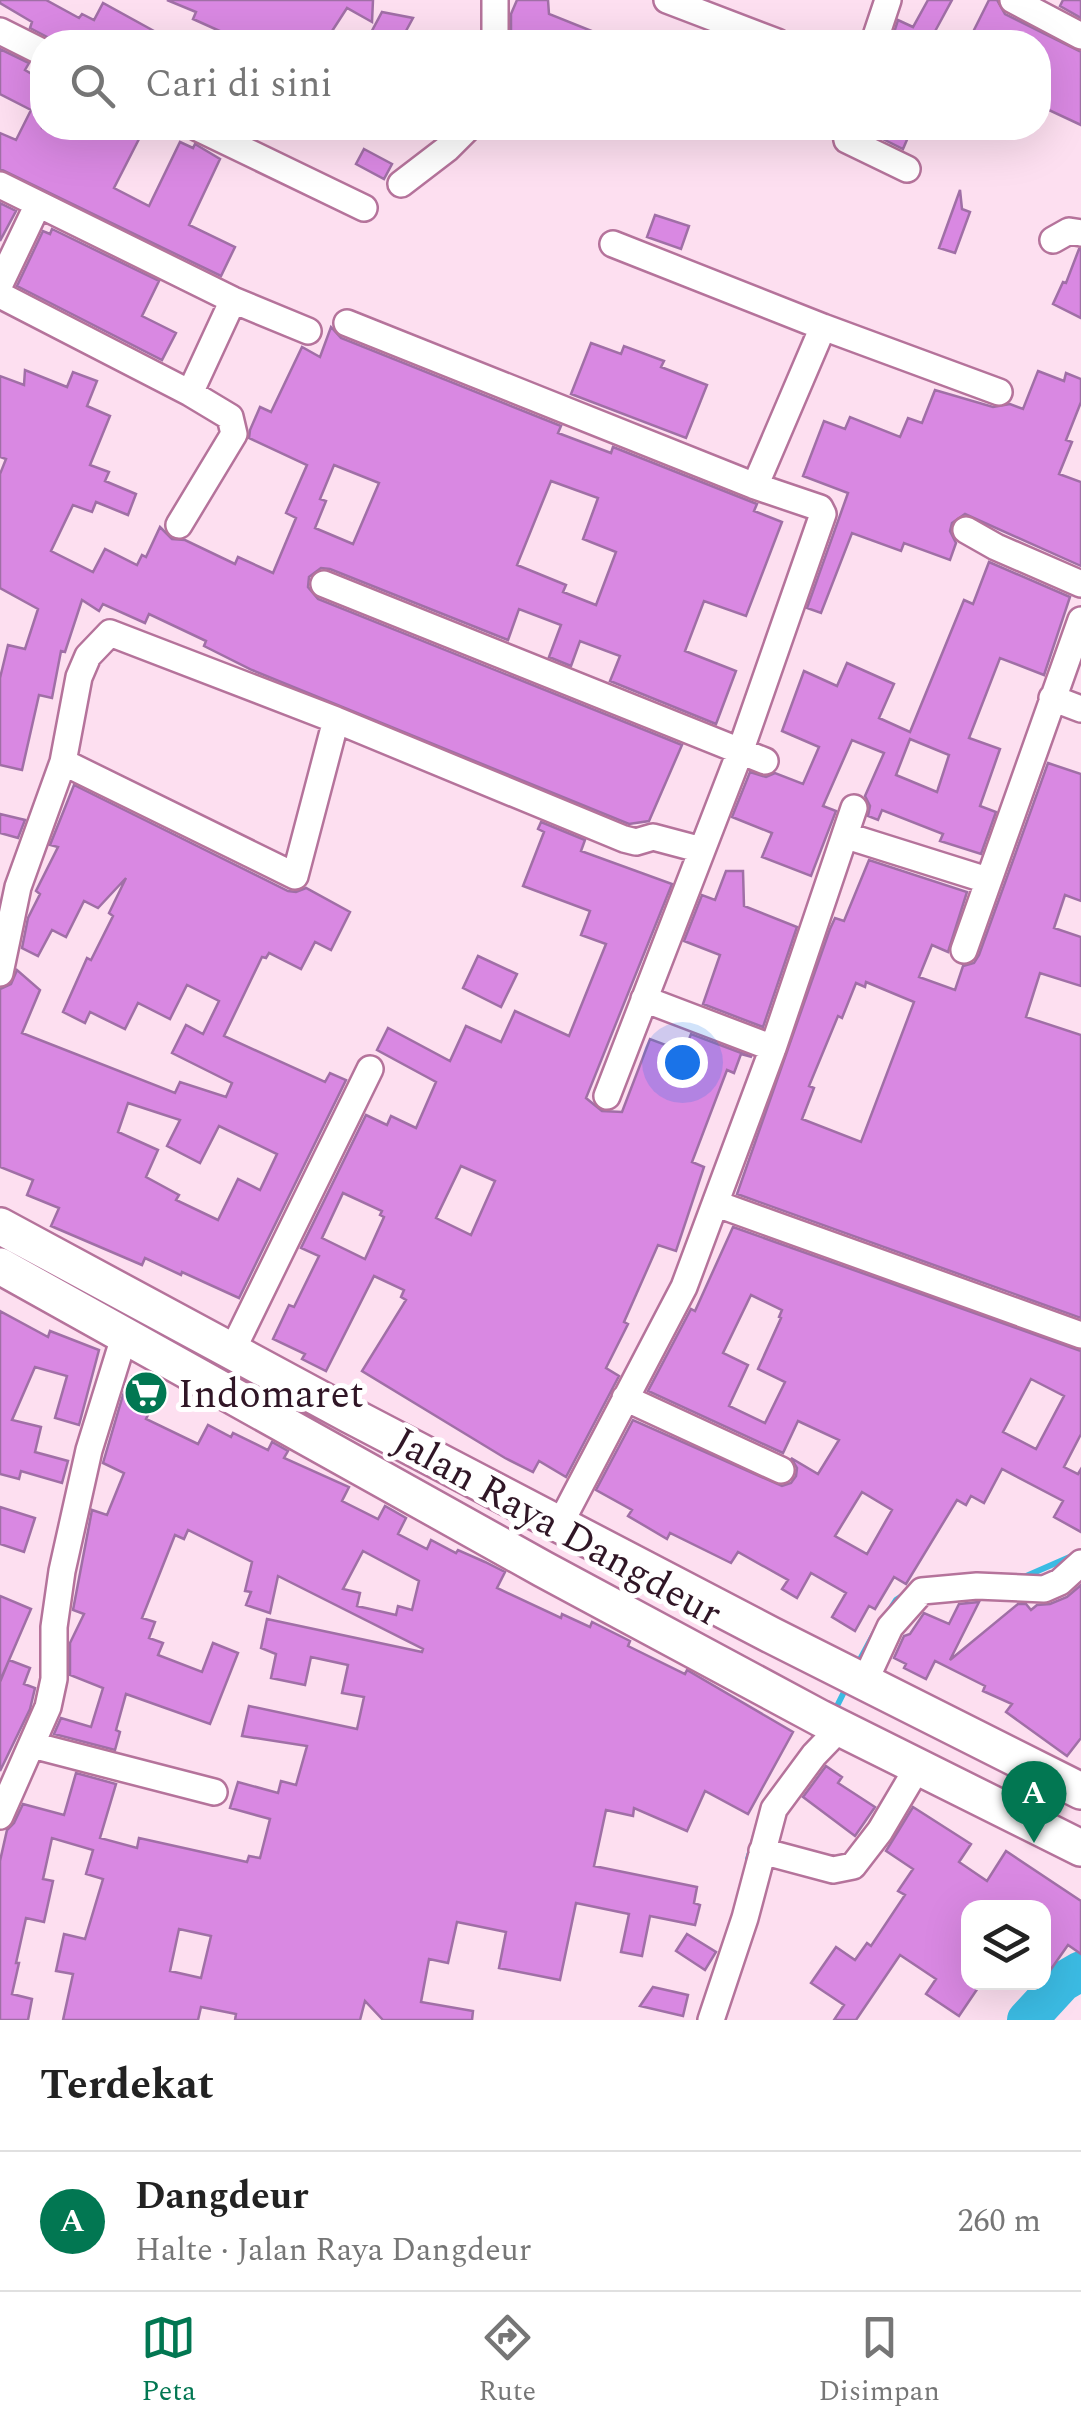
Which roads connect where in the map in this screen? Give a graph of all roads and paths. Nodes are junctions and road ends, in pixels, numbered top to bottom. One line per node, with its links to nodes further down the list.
1 (495, 0): 5 (street)
2 (667, 0): 6 (street)
3 (888, 0): 7 (street)
4 (1013, 0): 9 (street)
5 (495, 30)
6 (746, 30)
7 (878, 30)
8 (0, 31): 10 (street)
9 (1081, 36)
10 (30, 46)
11 (223, 140): 18 (street)
12 (458, 140): 15 (street)
13 (847, 140): 14 (street)
14 (907, 169)
15 (400, 184)
16 (0, 185): 17 (street)
17 (38, 204): 22 (street); 24 (street)
18 (364, 208)
19 (1081, 233): 20 (street)
20 (1053, 240)
21 (613, 244): 26 (street)
22 (0, 284)
23 (0, 295): 28 (street)
24 (233, 300): 27 (street); 28 (street)
25 (348, 322): 30 (street)
26 (822, 327): 29 (street); 30 (street)
27 (308, 331)
28 (190, 392): 31 (street)
29 (998, 392)
30 (754, 486): 39 (street)
31 (179, 525)
32 (966, 530): 34 (street)
33 (324, 584): 39 (street)
34 (1081, 584)
35 (1081, 620): 36 (street)
36 (1052, 698): 37 (street); 45 (street)
37 (1081, 709)
38 (336, 720): 40 (street); 40 (street); 44 (street)
39 (740, 752): 41 (street); 44 (street)
40 (62, 762): 47 (street)
41 (765, 762)
42 (854, 808): 43 (street)
43 (847, 836): 45 (street); 49 (street)
44 (702, 850): 48 (street)
45 (988, 880): 46 (street)
46 (964, 950)
47 (0, 972)
48 (644, 999): 49 (street); 51 (street)
49 (773, 1048): 52 (street)
50 (370, 1069): 57 (street)
51 (608, 1096)
52 (717, 1204): 56 (street); 58 (street)
53 (0, 1226): 57 (highway, Jalan Raya Dangdeur)
54 (0, 1266): 55 (highway, Jalan Raya Dangdeur)
55 (125, 1334): 63 (highway, Jalan Raya Dangdeur); 64 (street)
56 (1081, 1335)
57 (232, 1350): 60 (highway, Jalan Raya Dangdeur)
58 (625, 1398): 59 (street); 60 (street)
59 (781, 1470)
60 (560, 1524): 62 (highway, Jalan Raya Dangdeur)
61 (1081, 1563): 62 (street)
62 (855, 1676): 66 (highway, Jalan Raya Dangdeur)
63 (832, 1724): 65 (highway, Jalan Raya Dangdeur); 70 (street)
64 (32, 1745): 67 (street); 68 (street)
65 (919, 1766): 69 (highway, Jalan Raya Dangdeur); 70 (street)
66 (1081, 1791)
67 (214, 1792)
68 (0, 1816)
69 (1081, 1848)
70 (762, 1851): 71 (street)
71 (710, 2020)

